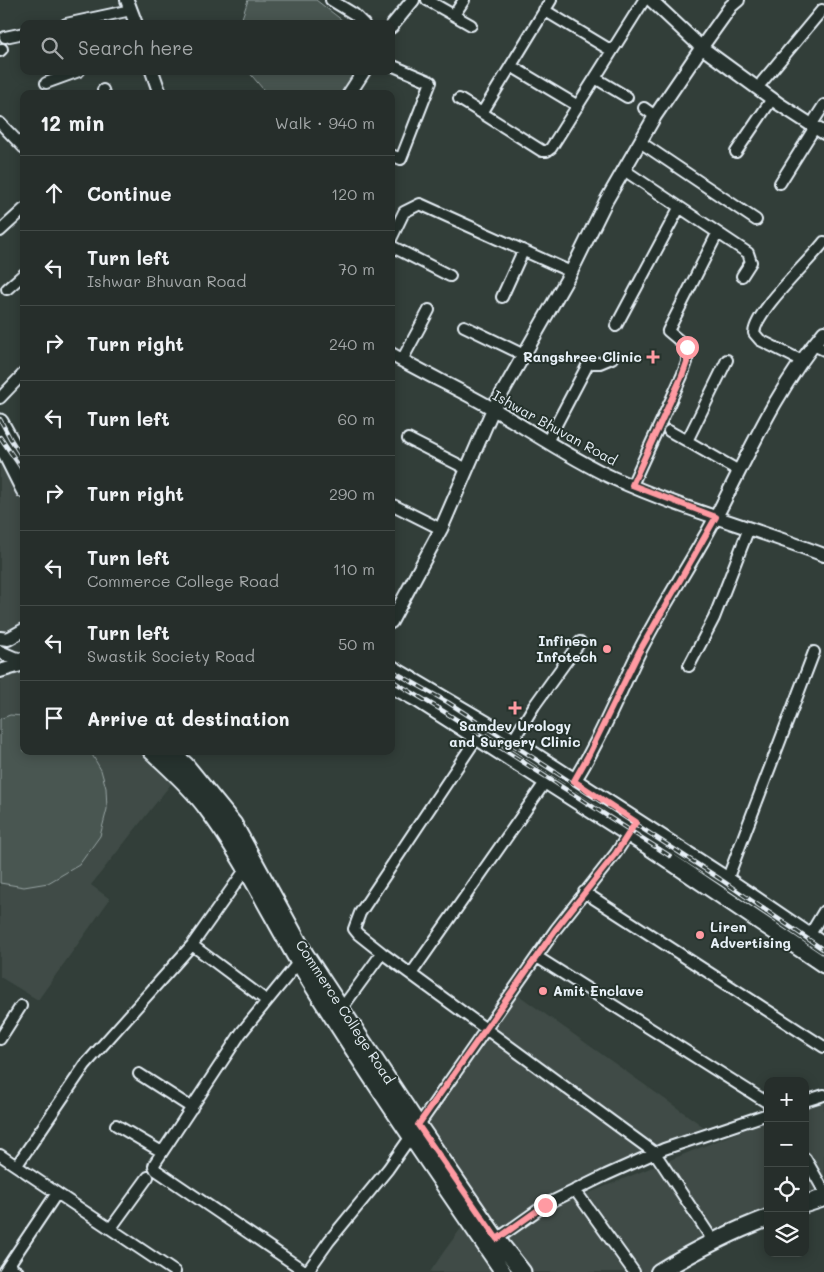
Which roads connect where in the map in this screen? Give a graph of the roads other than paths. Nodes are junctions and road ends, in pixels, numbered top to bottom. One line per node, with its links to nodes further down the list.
1 (331, 0): 16 (street)
2 (413, 0): 17 (street)
3 (427, 0): 13 (street)
4 (464, 0): 13 (street)
5 (551, 0): 11 (street)
6 (644, 0): 22 (street)
7 (651, 0): 21 (street)
8 (662, 0): 21 (street)
9 (738, 0): 21 (street)
10 (129, 5): 14 (street); 15 (street)
11 (544, 10): 22 (street); 23 (street)
12 (822, 10): 30 (street)
13 (454, 15): 18 (street)
14 (81, 20)
15 (135, 20)
16 (360, 20)
17 (395, 21)
18 (471, 25)
19 (20, 34): 20 (street)
20 (5, 37)
21 (704, 44): 30 (street); 35 (street); 40 (street)
22 (612, 51): 28 (street)
23 (511, 66): 37 (street); 39 (street)
24 (395, 68): 46 (street)
25 (67, 75): 29 (street)
26 (153, 75): 31 (street)
27 (362, 75): 32 (street)
28 (596, 78): 33 (street); 37 (street)
29 (46, 82)
30 (762, 82): 42 (street)
31 (159, 90)
32 (352, 90)
33 (627, 97)
34 (459, 99): 39 (street)
35 (772, 99): 42 (street); 45 (street)
36 (824, 105): 42 (street)
37 (578, 106): 39 (street)
38 (644, 108): 40 (street)
39 (482, 113)
40 (655, 116): 43 (street)
41 (0, 123): 44 (street)
42 (820, 126): 48 (street)
43 (640, 142): 47 (street); 51 (street)
44 (20, 144)
45 (736, 152)
46 (395, 157)
47 (624, 170): 49 (street); 58 (street)
48 (780, 183)
49 (679, 208): 54 (street); 66 (street)
50 (20, 213): 52 (street)
51 (756, 220)
52 (0, 231)
53 (395, 231): 57 (street)
54 (717, 234): 60 (street); 87 (street)
55 (824, 242): 73 (street)
56 (395, 248): 59 (street)
57 (523, 250): 58 (street); 63 (street)
58 (571, 272): 69 (street)
59 (450, 276)
60 (742, 276)
61 (20, 278): 62 (street)
62 (7, 289)
63 (502, 297)
64 (430, 310): 70 (street)
65 (464, 326): 69 (street)
66 (616, 326)
67 (824, 332): 68 (street)
68 (818, 348): 73 (street)
69 (524, 355): 76 (street)
70 (397, 357): 76 (street, Ishwar Bhuvan Road)
71 (612, 358): 82 (street)
72 (727, 360): 80 (street)
73 (802, 361): 86 (street)
74 (20, 377): 75 (street)
75 (0, 398)
76 (493, 409): 82 (street, Ishwar Bhuvan Road); 85 (street)
77 (0, 422): 84 (main road)
78 (669, 431): 80 (street)
79 (408, 439): 85 (street)
80 (687, 441): 86 (street)
81 (0, 442): 84 (main road)
82 (547, 442): 87 (street, Ishwar Bhuvan Road)
83 (0, 458): 84 (street)
84 (18, 466)
85 (467, 469): 91 (street)
86 (739, 471): 89 (street)
87 (632, 485): 89 (street, Ishwar Bhuvan Road)
88 (395, 506): 91 (street)
89 (716, 517): 90 (street, Ishwar Bhuvan Road); 110 (street)
90 (749, 528): 92 (street, Ishwar Bhuvan Road); 101 (street)
91 (441, 529): 93 (street)
92 (824, 554)
93 (395, 615)
94 (20, 632): 95 (street)
95 (0, 638)
96 (580, 642): 106 (street)
97 (0, 652): 99 (street)
98 (814, 652): 114 (street)
99 (20, 659)
100 (20, 665): 102 (street)
101 (689, 666)
102 (0, 671)
103 (395, 671): 105 (main road)
104 (395, 687): 105 (main road)
105 (481, 731): 106 (main road); 109 (main road); 120 (street)
106 (512, 742): 110 (main road)
107 (155, 755): 113 (main road, Commerce College Road)
108 (175, 755): 112 (main road, Commerce College Road)
109 (546, 781): 110 (main road); 124 (street)
110 (570, 787): 111 (main road)
111 (633, 828): 114 (main road); 115 (street); 123 (main road)
112 (252, 854): 113 (street); 122 (main road, Commerce College Road)
113 (245, 870): 118 (street); 122 (main road, Commerce College Road)
114 (727, 880): 117 (main road)
115 (584, 892): 121 (street); 130 (street)
116 (824, 911): 117 (street)
117 (809, 936): 119 (main road)
118 (192, 945): 125 (street); 142 (street)
119 (824, 946)
120 (382, 953): 124 (street); 127 (street)
121 (537, 957): 128 (street); 133 (street)
122 (302, 958): 125 (street); 127 (main road, Commerce College Road); 138 (main road, Commerce College Road)
123 (824, 965)
124 (411, 974): 128 (street)
125 (267, 1001): 135 (street)
126 (21, 1006): 129 (street)
127 (342, 1008): 138 (main road, Commerce College Road)
128 (486, 1028): 138 (street); 140 (street)
129 (0, 1039)
130 (824, 1047)
131 (139, 1074): 135 (street)
132 (824, 1095): 134 (street)
133 (764, 1100)
134 (809, 1100)
135 (192, 1108): 139 (street)
136 (764, 1115): 140 (street)
137 (116, 1125): 139 (street)
138 (415, 1130): 155 (main road, Commerce College Road); 160 (street); 161 (main road, Commerce College Road)
139 (162, 1152): 160 (street)
140 (655, 1153): 145 (street); 156 (street)
141 (0, 1155): 142 (street)
142 (17, 1165): 147 (street)
143 (809, 1165): 146 (street)
144 (148, 1177): 153 (street)
145 (575, 1190): 155 (street); 163 (street)
146 (824, 1191)
147 (57, 1193): 153 (street); 157 (street)
148 (824, 1198): 149 (main road)
149 (809, 1203)
150 (824, 1207): 151 (main road)
151 (809, 1213)
152 (764, 1220): 156 (main road)
153 (111, 1228): 159 (street)
154 (764, 1229): 165 (main road)
155 (497, 1239): 162 (main road, Commerce College Road)
156 (714, 1242): 164 (main road)
157 (6, 1269): 158 (street)
158 (18, 1272)
159 (176, 1272)
160 (306, 1272)
161 (503, 1272)
162 (523, 1272)
163 (634, 1272)
164 (659, 1272)
165 (677, 1272)

